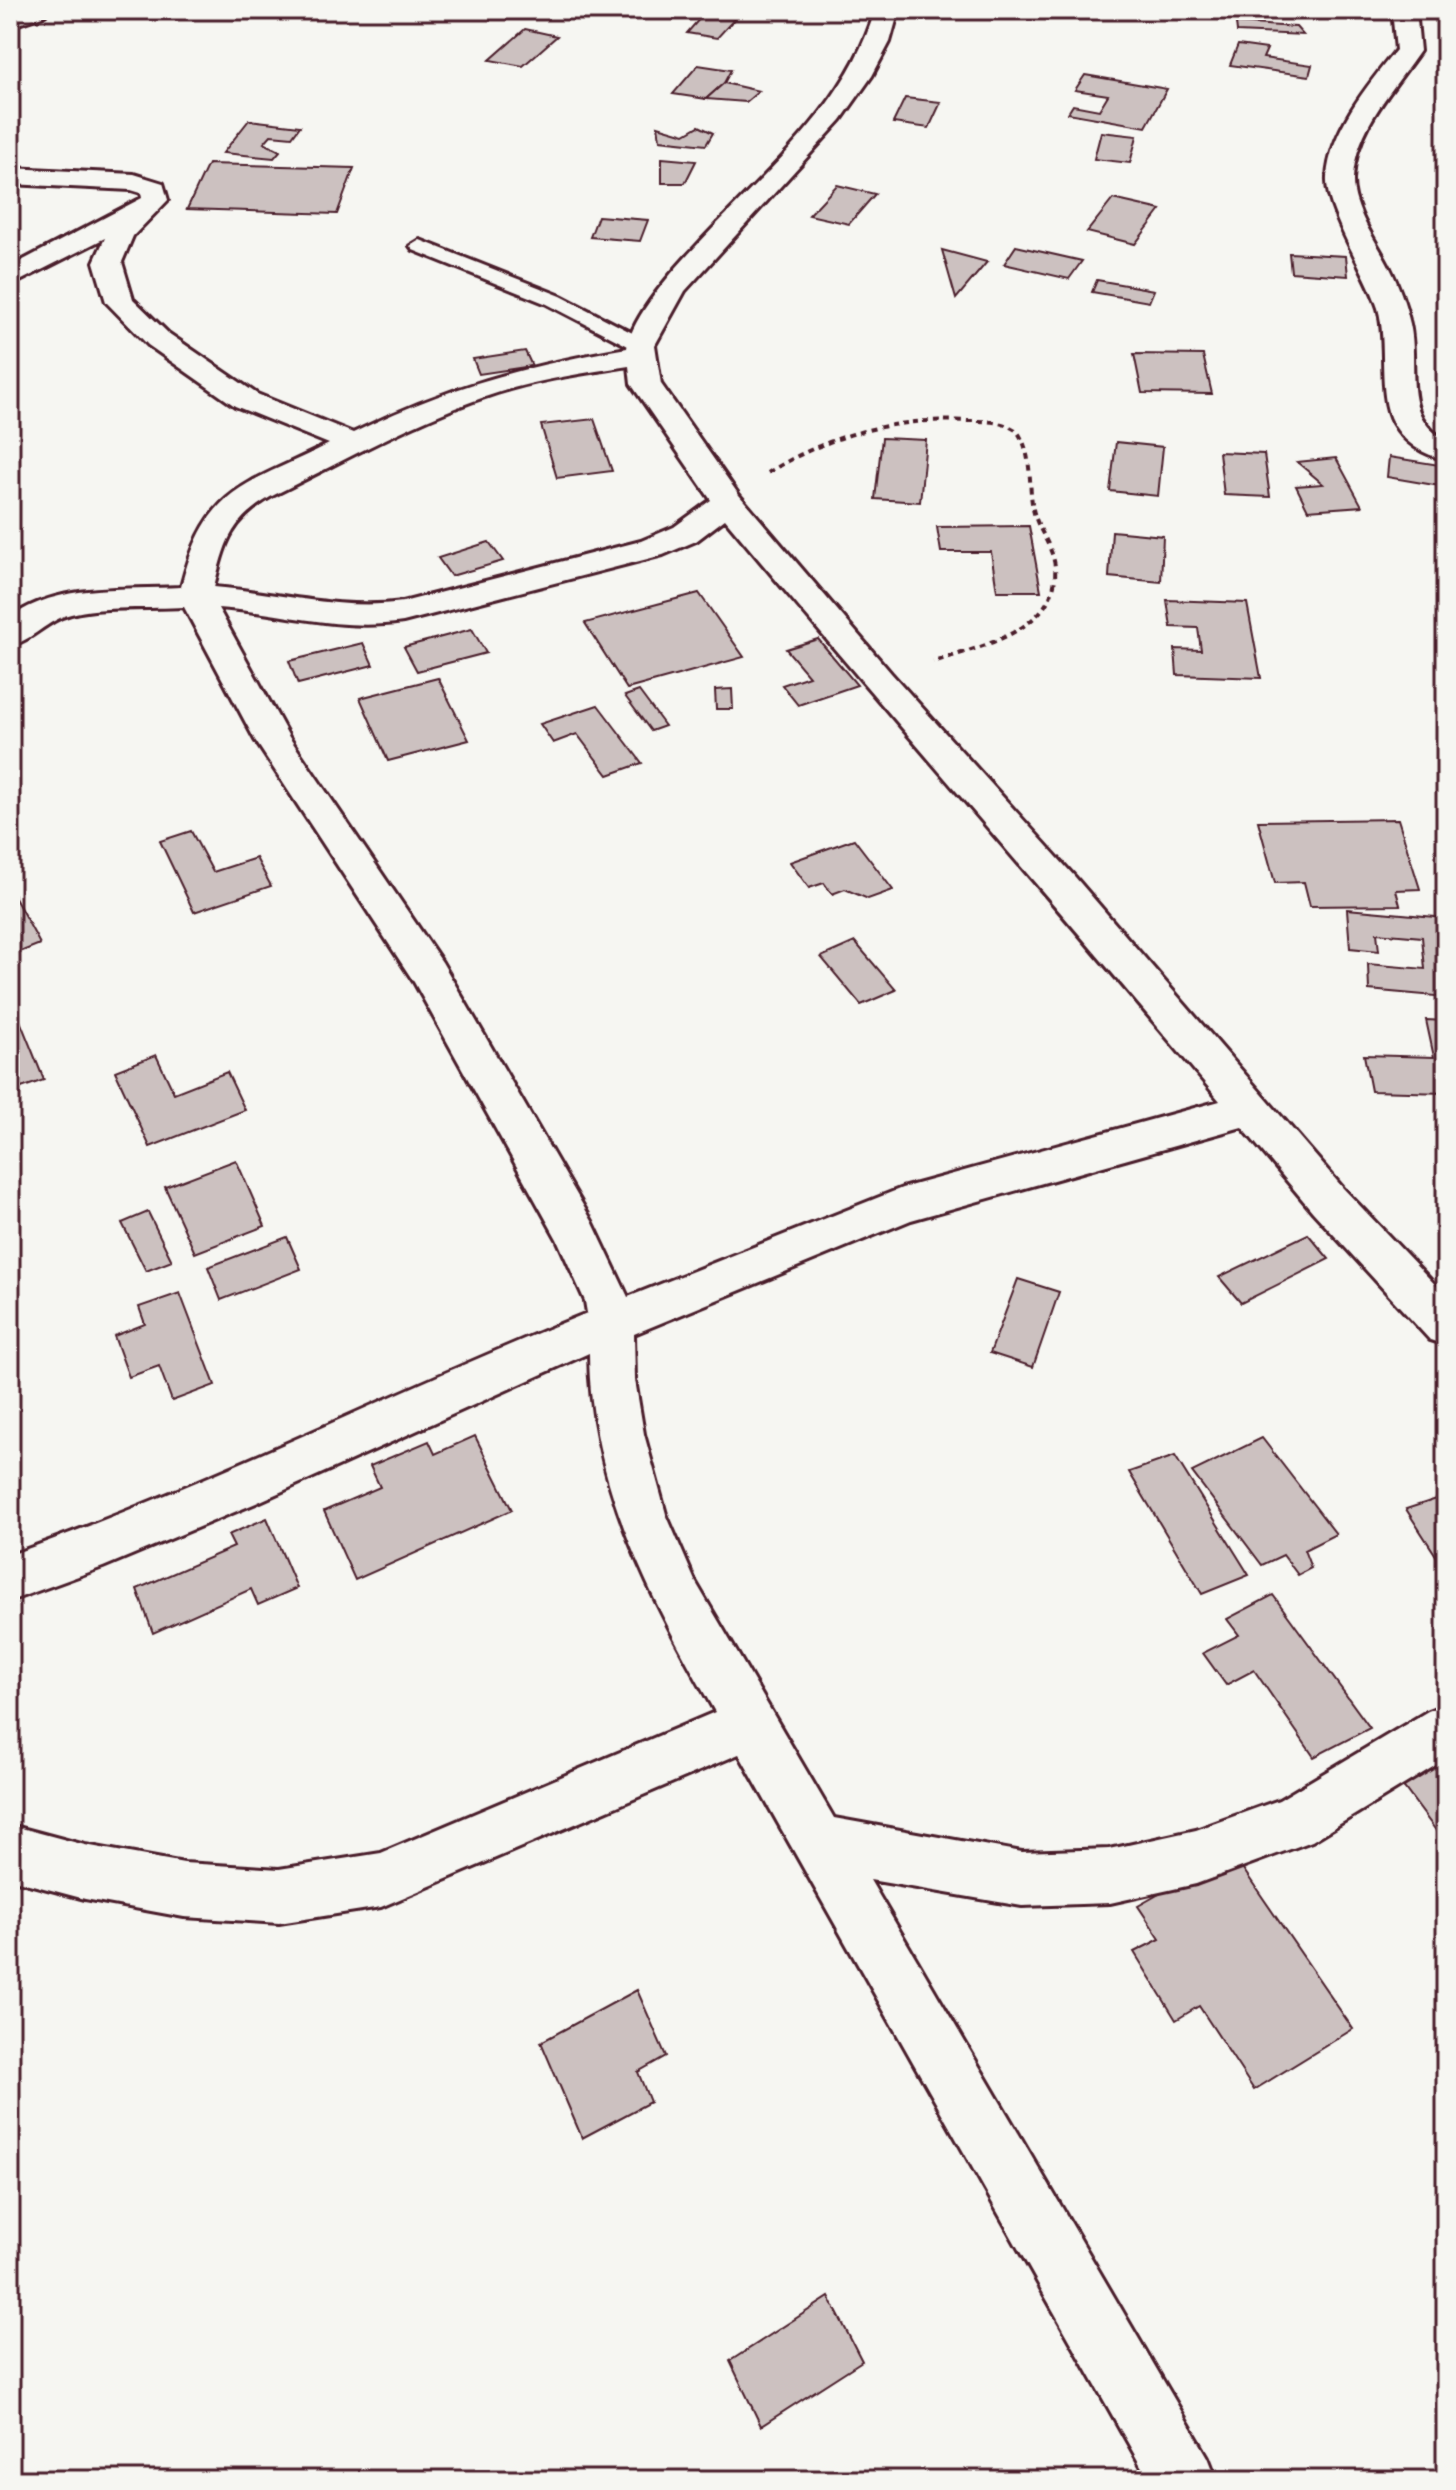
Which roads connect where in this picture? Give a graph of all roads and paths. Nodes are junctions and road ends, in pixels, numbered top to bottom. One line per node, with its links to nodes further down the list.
1 (37, 10): 4 (street)
2 (887, 10): 9 (street)
3 (1404, 10): 11 (street)
4 (10, 20)
5 (10, 176): 6 (street)
6 (155, 200): 8 (street); 10 (street)
7 (420, 246): 9 (lane)
8 (10, 278)
9 (640, 350): 10 (street); 12 (street)
10 (352, 443): 13 (street)
11 (1446, 451)
12 (728, 502): 13 (street); 15 (street); 15 (path)
13 (195, 596): 14 (street); 17 (street)
14 (10, 635)
15 (879, 681): 16 (street)
16 (1253, 1108): 17 (street); 18 (street)
17 (611, 1322): 19 (street); 20 (street)
18 (1446, 1326)
19 (10, 1578)
20 (748, 1724): 22 (street); 23 (street)
21 (1446, 1729): 22 (street)
22 (817, 1842): 24 (street)
23 (10, 1852)
24 (1185, 2480)

